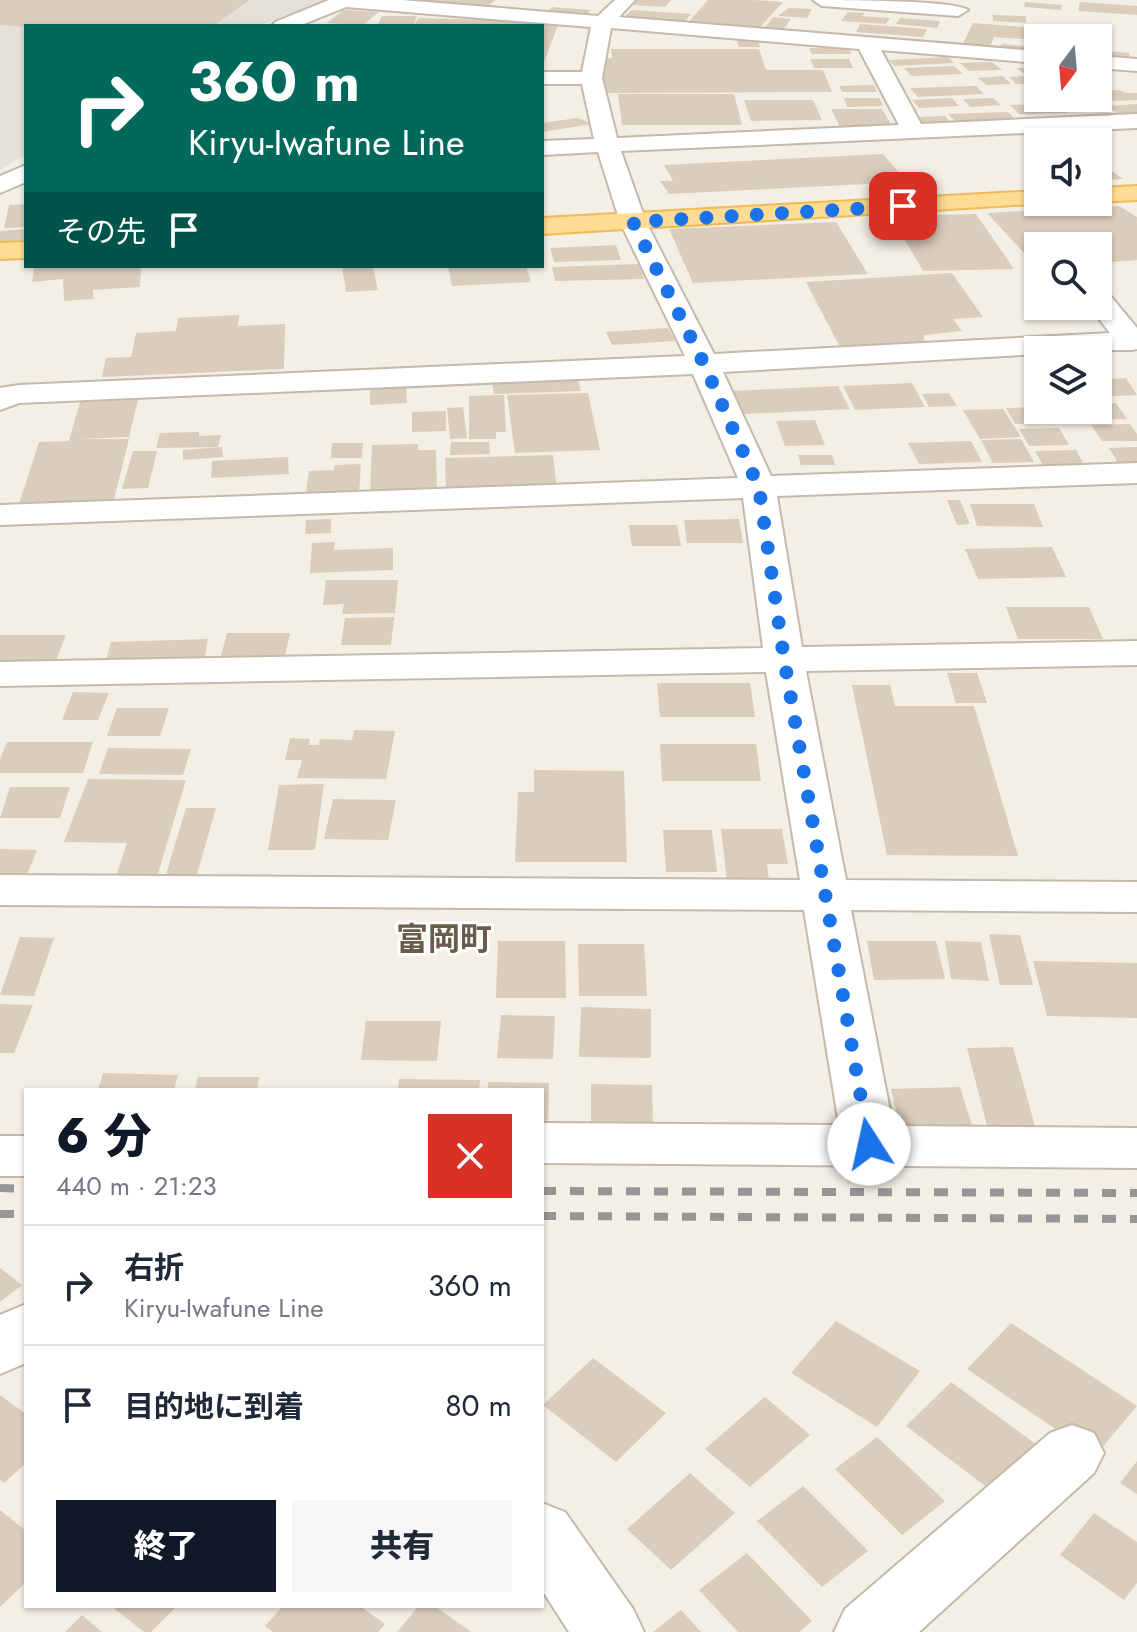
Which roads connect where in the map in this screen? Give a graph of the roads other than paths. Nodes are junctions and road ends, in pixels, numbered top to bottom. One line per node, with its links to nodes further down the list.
1 (345, 0): 5 (street); 6 (street)
2 (626, 0): 5 (street)
3 (822, 0): 4 (street)
4 (961, 5): 8 (street)
5 (602, 23): 7 (street); 13 (street)
6 (287, 24)
7 (867, 44): 8 (street); 15 (street)
8 (938, 49): 9 (street)
9 (1024, 56)
10 (1112, 63): 11 (street)
11 (1137, 65)
12 (544, 78): 13 (street)
13 (591, 78): 16 (street)
14 (1137, 121): 15 (street)
15 (913, 130): 16 (street)
16 (607, 145): 17 (street); 23 (street)
17 (544, 148)
18 (24, 173): 19 (street)
19 (0, 186)
20 (1137, 193): 21 (main road)
21 (1112, 194)
22 (1024, 199): 23 (main road)
23 (633, 222): 24 (main road); 29 (street)
24 (544, 226)
25 (24, 250): 26 (main road)
26 (0, 251)
27 (1112, 315): 28 (street)
28 (1134, 340): 29 (street)
29 (704, 364): 30 (street); 32 (street)
30 (2, 397)
31 (1137, 473): 32 (street)
32 (759, 488): 33 (street); 35 (street)
33 (0, 515)
34 (1137, 653): 35 (street)
35 (784, 659): 36 (street); 38 (street)
36 (0, 674)
37 (0, 890): 38 (street)
38 (825, 895): 39 (street); 41 (street)
39 (1137, 897)
40 (544, 1143): 41 (street)
41 (869, 1144): 42 (street)
42 (1137, 1148)
43 (0, 1156): 44 (street)
44 (24, 1156)
45 (24, 1330): 46 (street)
46 (0, 1349)
47 (1072, 1453): 50 (street)
48 (544, 1536): 49 (street)
49 (609, 1632)
50 (869, 1632)

